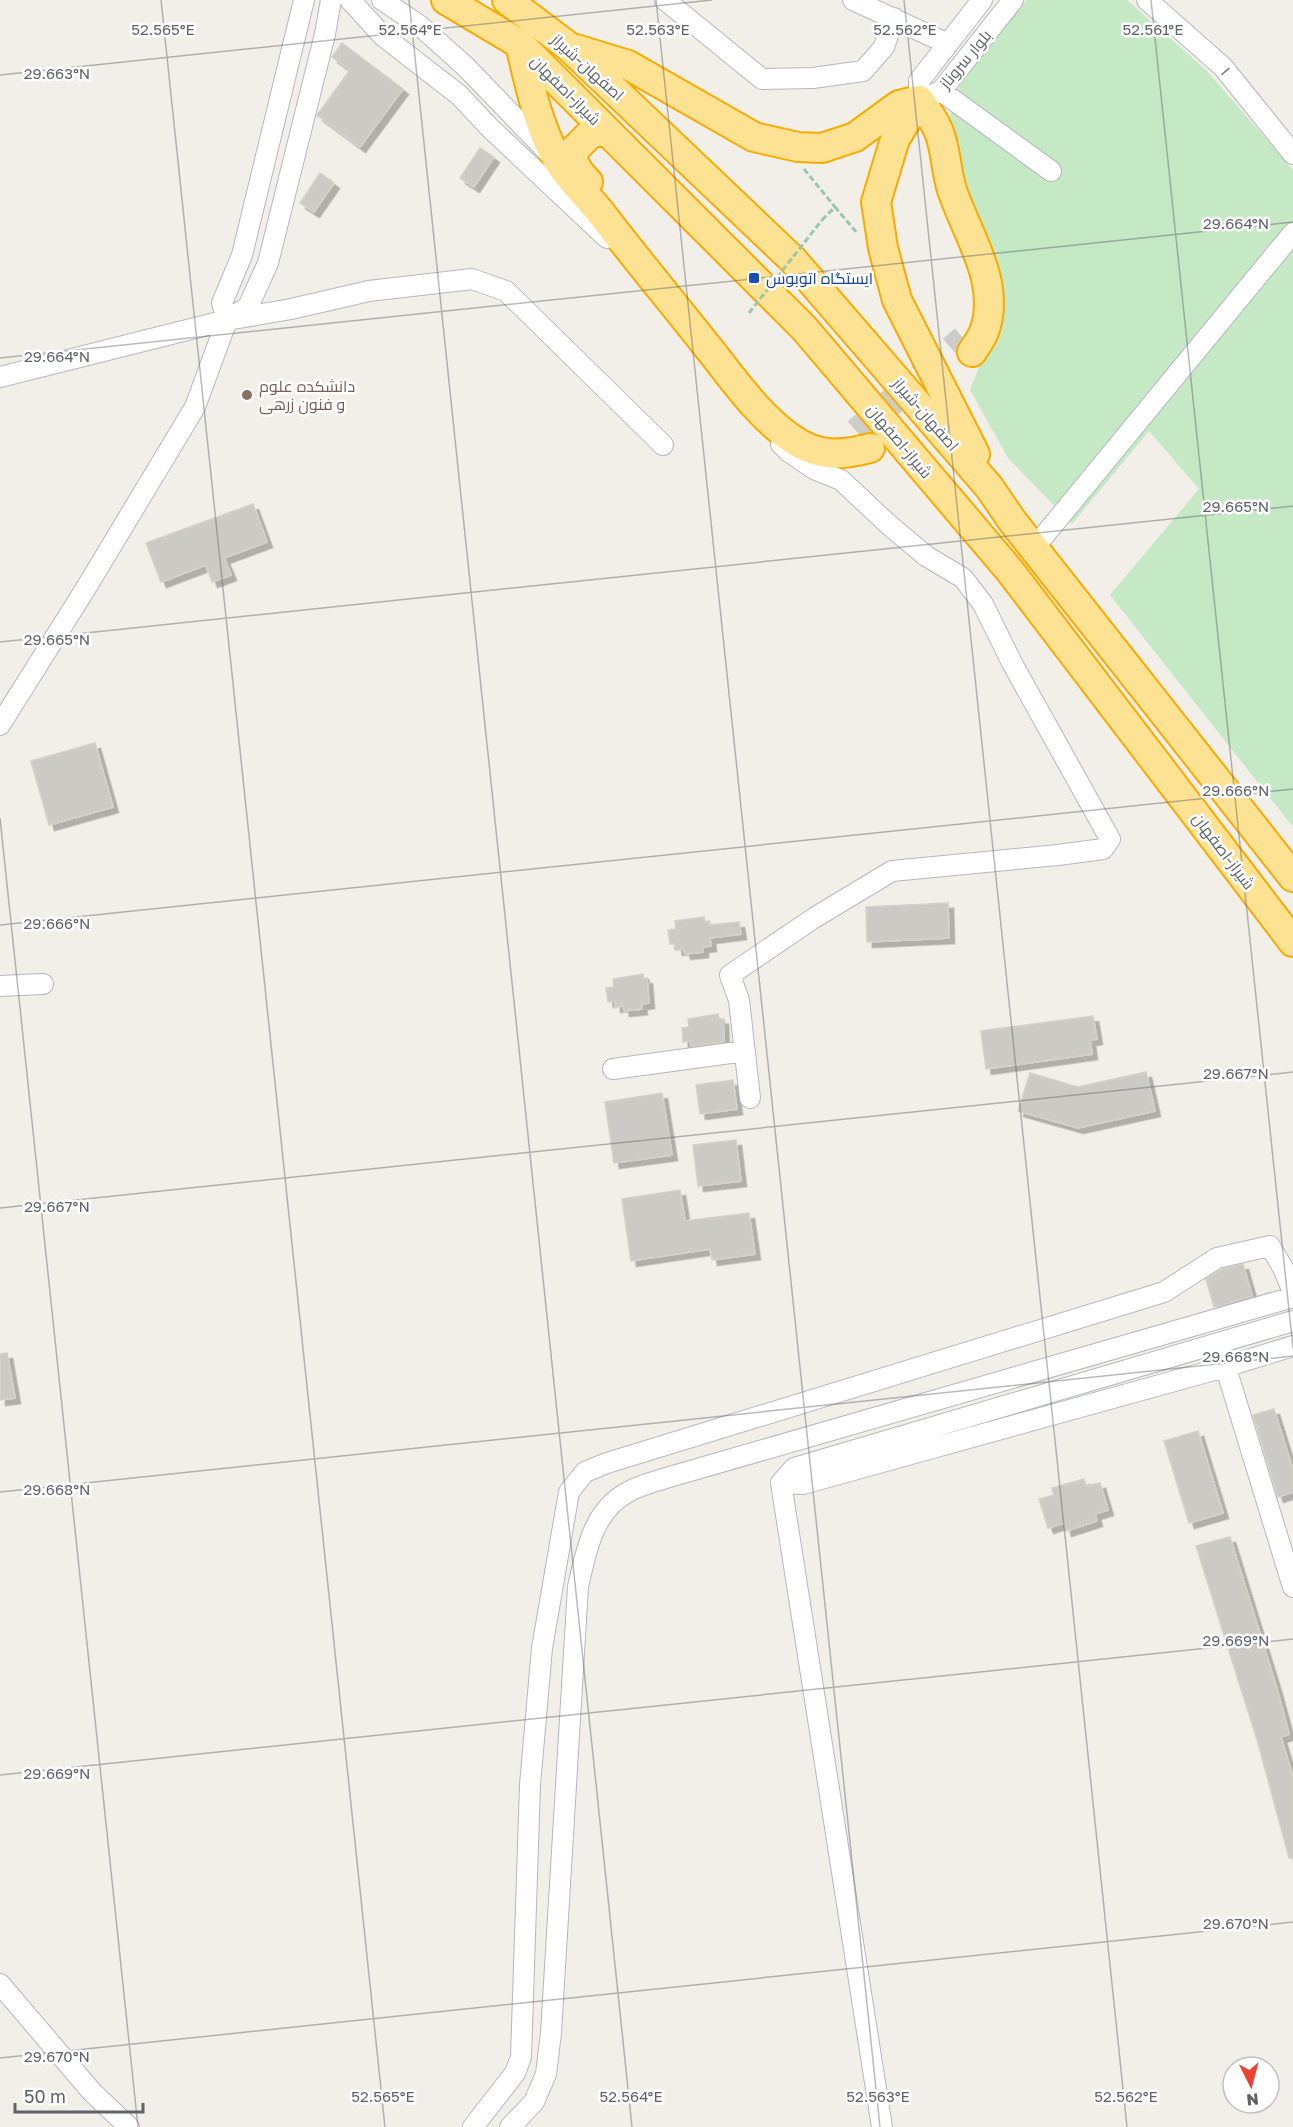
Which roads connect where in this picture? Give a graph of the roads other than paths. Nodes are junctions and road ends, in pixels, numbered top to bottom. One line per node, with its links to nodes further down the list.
1 (304, 0): 22 (street)
2 (332, 0): 22 (street)
3 (350, 0): 33 (street)
4 (382, 0): 19 (street)
5 (446, 0): 13 (highway, شیراز-اصفهان)
6 (507, 0): 15 (highway, اصفهان-شیراز)
7 (665, 0): 12 (street)
8 (853, 0): 12 (street)
9 (982, 0): 14 (street, بلوار سروناز)
10 (1013, 0): 16 (street, بلوار سروناز)
11 (1147, 0): 18 (street, ۱)
12 (894, 18): 14 (street)
13 (520, 44): 17 (highway, شیراز-اصفهان); 19 (highway)
14 (948, 44): 16 (street, بلوار سروناز)
15 (568, 46): 16 (highway); 26 (highway, اصفهان-شیراز)
16 (930, 96): 20 (street); 23 (highway); 26 (highway)
17 (607, 131): 19 (highway); 30 (highway, شیراز-اصفهان)
18 (1293, 154)
19 (561, 165)
20 (1051, 171)
21 (1293, 233): 27 (street)
22 (226, 320): 24 (street); 25 (street); 28 (street)
23 (968, 345)
24 (0, 377)
25 (663, 445)
26 (989, 487): 27 (highway, اصفهان-شیراز)
27 (1034, 548): 29 (highway, اصفهان-شیراز)
28 (0, 725)
29 (1293, 877)
30 (1293, 942)
31 (43, 984): 32 (street)
32 (0, 986)
33 (745, 1052): 34 (street); 35 (street)
34 (613, 1069)
35 (750, 1098)
36 (1293, 1292): 46 (street)
37 (1293, 1297): 47 (street)
38 (1293, 1321): 39 (street)
39 (1218, 1343): 41 (street); 42 (street)
40 (1293, 1346): 41 (street)
41 (1225, 1367): 42 (street); 43 (street)
42 (781, 1484): 48 (street)
43 (1293, 1587)
44 (0, 1984): 45 (street)
45 (129, 2127)
46 (472, 2127)
47 (510, 2127)
48 (882, 2127)

